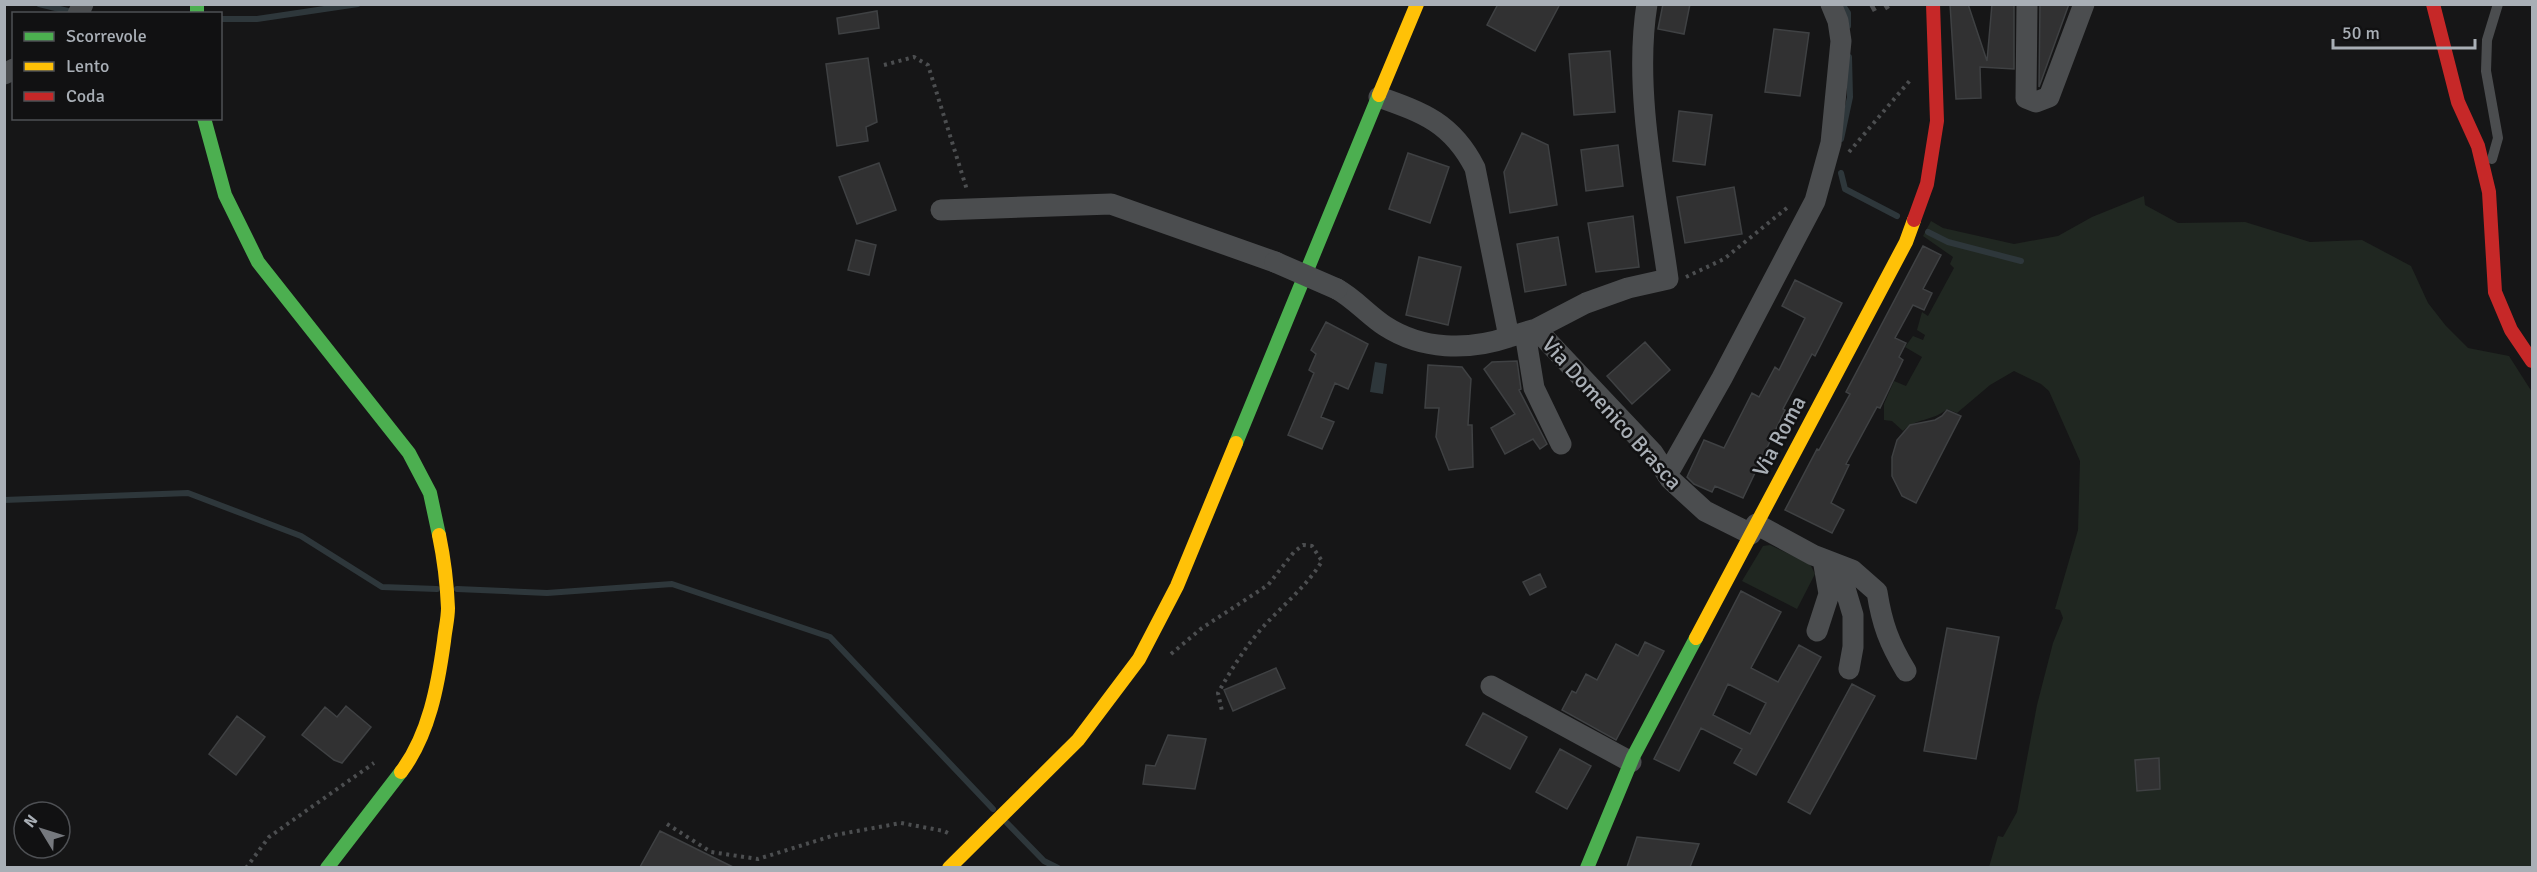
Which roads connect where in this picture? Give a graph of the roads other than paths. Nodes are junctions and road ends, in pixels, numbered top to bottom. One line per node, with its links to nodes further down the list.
1 (1417, 4): 9 (main road)
2 (1647, 4): 13 (street)
3 (1832, 4): 16 (street)
4 (1933, 4): 17 (main road, Via Roma)
5 (2027, 4): 6 (street)
6 (2084, 4)
7 (2433, 4): 11 (main road)
8 (2498, 4): 11 (lane)
9 (1379, 97): 13 (street, Via Domenico Brasca); 25 (main road)
10 (205, 120): 24 (main road)
11 (2486, 181): 14 (main road)
12 (941, 210): 13 (street, bridge)
13 (1523, 333): 15 (street); 16 (street, Via Domenico Brasca)
14 (2532, 361)
15 (1561, 444)
16 (1666, 474): 17 (street, Via Domenico Brasca)
17 (1754, 529): 18 (street, Via Domenico Brasca); 23 (main road, Via Roma)
18 (1830, 562): 19 (street); 20 (street); 21 (street, Via Domenico Brasca)
19 (1817, 631)
20 (1849, 669)
21 (1906, 671)
22 (1491, 686): 23 (street)
23 (1631, 762): 26 (main road, Via Roma)
24 (327, 867)
25 (949, 867)
26 (1587, 867)

